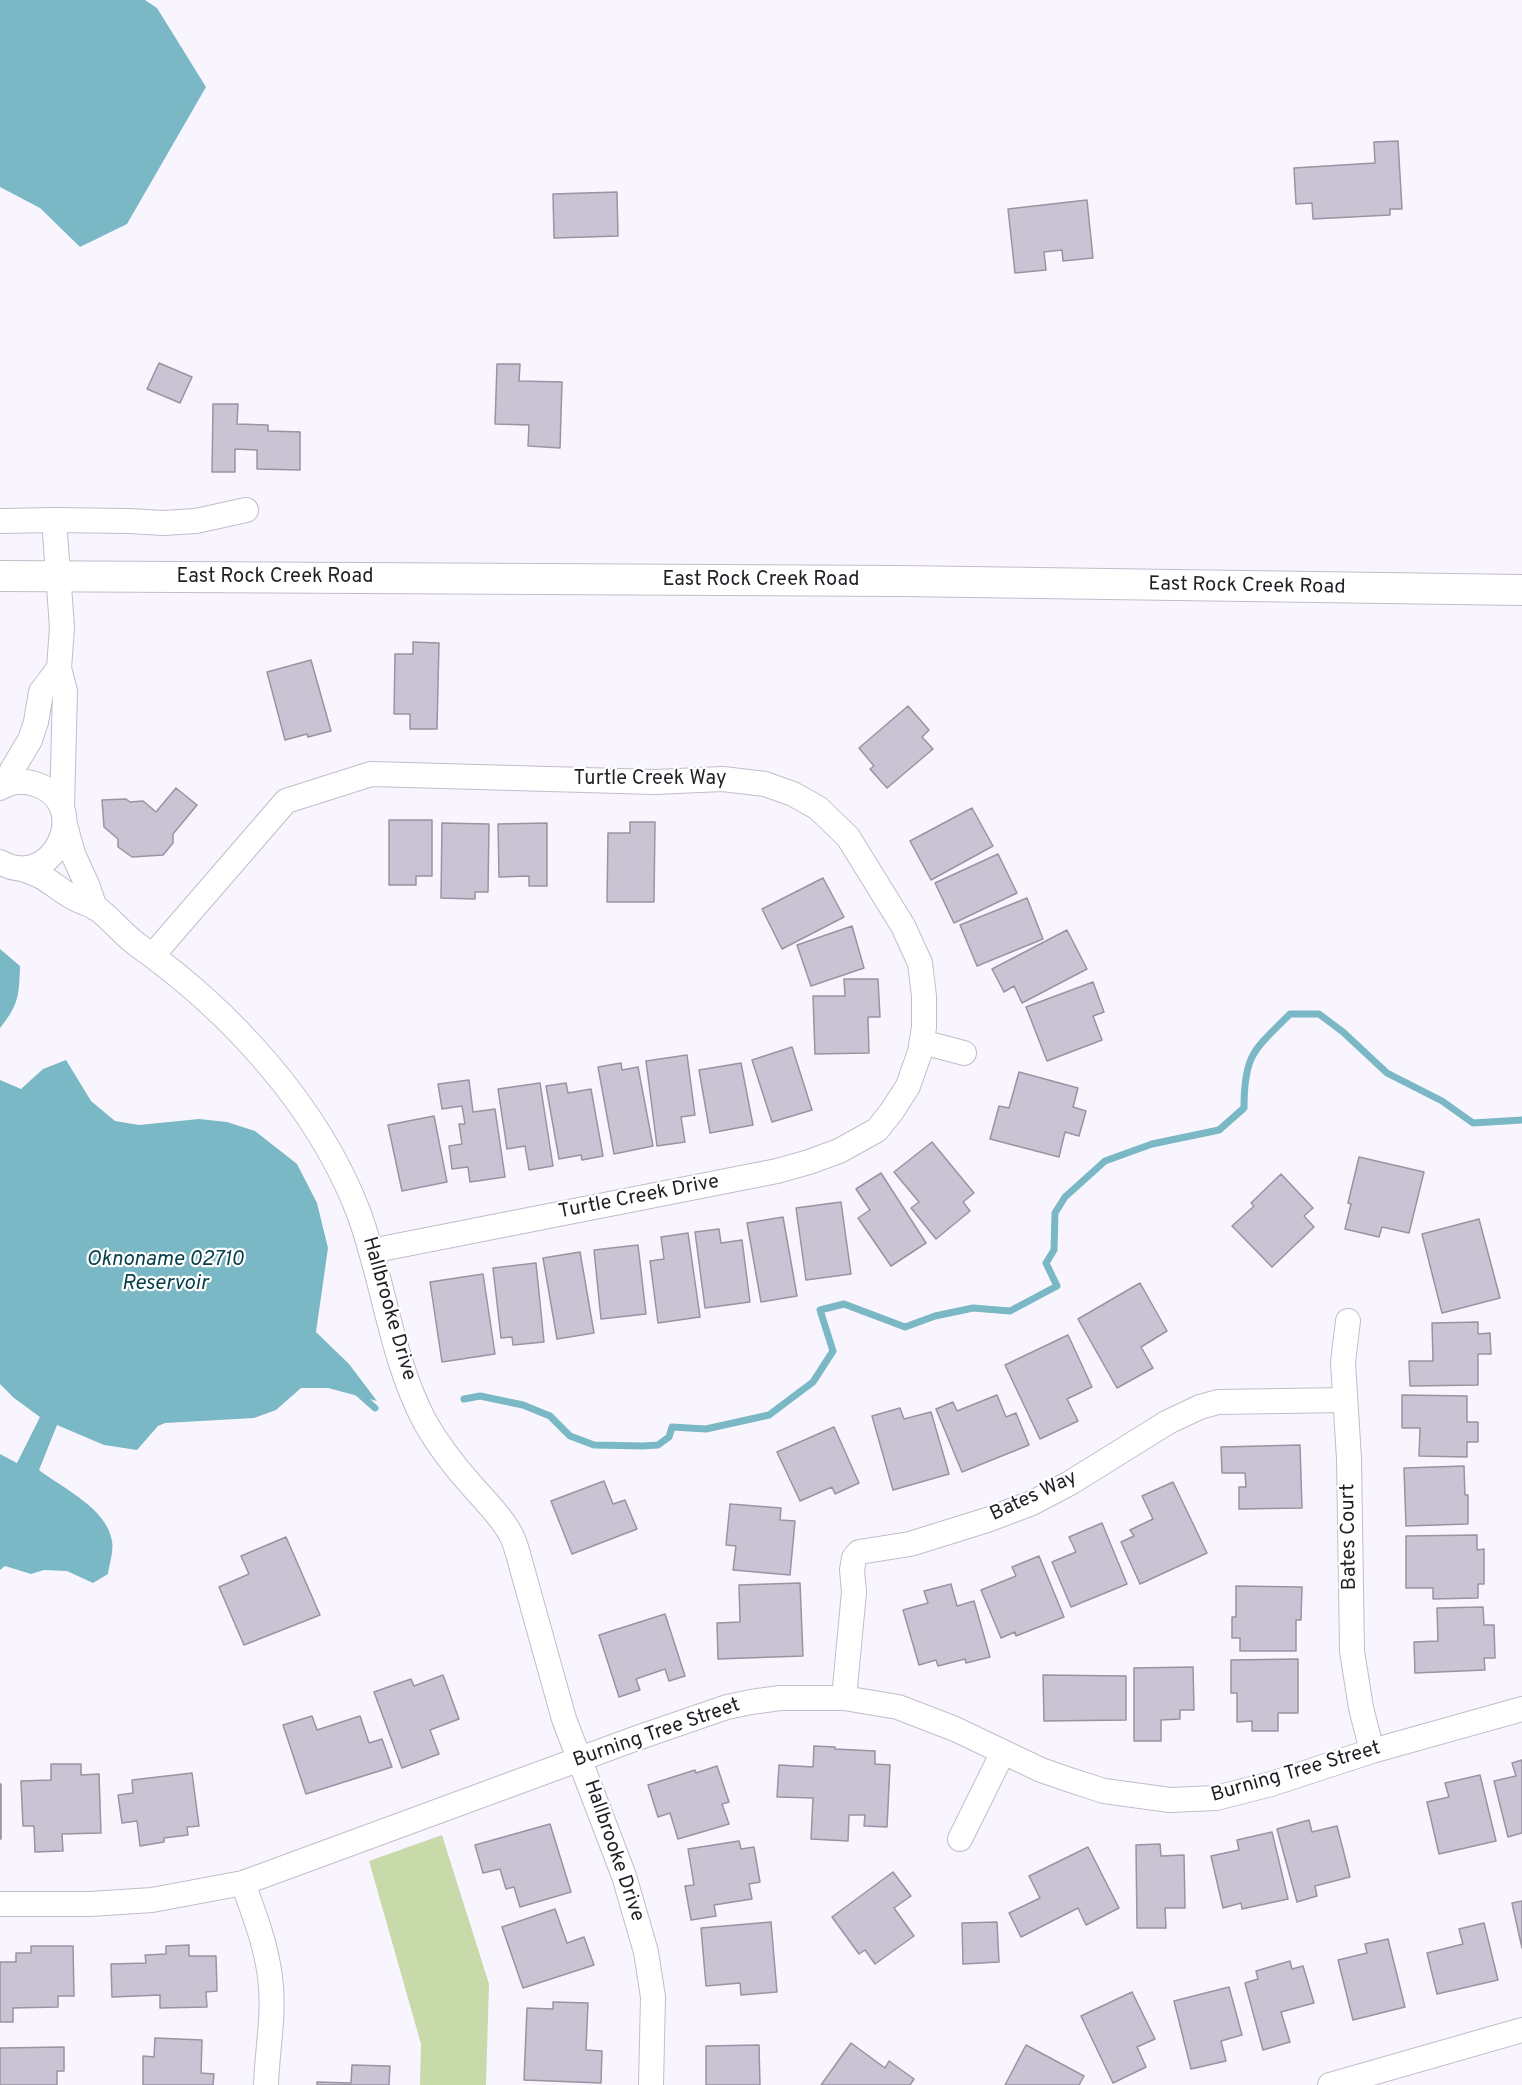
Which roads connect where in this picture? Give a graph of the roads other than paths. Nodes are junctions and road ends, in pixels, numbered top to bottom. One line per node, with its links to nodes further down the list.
1 (246, 510): 2 (street)
2 (54, 520): 3 (street); 5 (street, Hallbrooke Drive)
3 (0, 521)
4 (0, 576): 5 (street, East Rock Creek Road)
5 (59, 577): 6 (street, East Rock Creek Road); 7 (street, Hallbrooke Drive)
6 (1522, 590)
7 (59, 668): 8 (street, Hallbrooke Drive); 9 (street, Hallbrooke Drive)
8 (3, 785): 9 (street, Hallbrooke Drive)
9 (64, 816): 10 (street, Hallbrooke Drive); 11 (street, Hallbrooke Drive)
10 (10, 865): 11 (street, Hallbrooke Drive)
11 (95, 908): 12 (street, Hallbrooke Drive)
12 (153, 955): 13 (street, Turtle Creek Way); 16 (street, Hallbrooke Drive)
13 (922, 1042): 14 (street); 15 (street, Turtle Creek Way)
14 (964, 1053)
15 (892, 1111): 16 (street, Turtle Creek Drive)
16 (372, 1251): 23 (street, Hallbrooke Drive)
17 (1348, 1321): 18 (street, Bates Court)
18 (1345, 1400): 19 (street, Bates Way); 21 (street, Bates Court)
19 (844, 1698): 22 (street, Burning Tree Street); 23 (street, Burning Tree Street)
20 (1522, 1709): 21 (street, Burning Tree Street)
21 (1372, 1751): 22 (street, Burning Tree Street)
22 (1003, 1752): 24 (street)
23 (580, 1760): 25 (street, Burning Tree Street); 29 (street, Hallbrooke Drive)
24 (960, 1839)
25 (243, 1883): 26 (street, Burning Tree Street); 28 (street)
26 (0, 1905)
27 (1522, 2030): 30 (street)
28 (266, 2085)
29 (651, 2085)
30 (1330, 2085)

